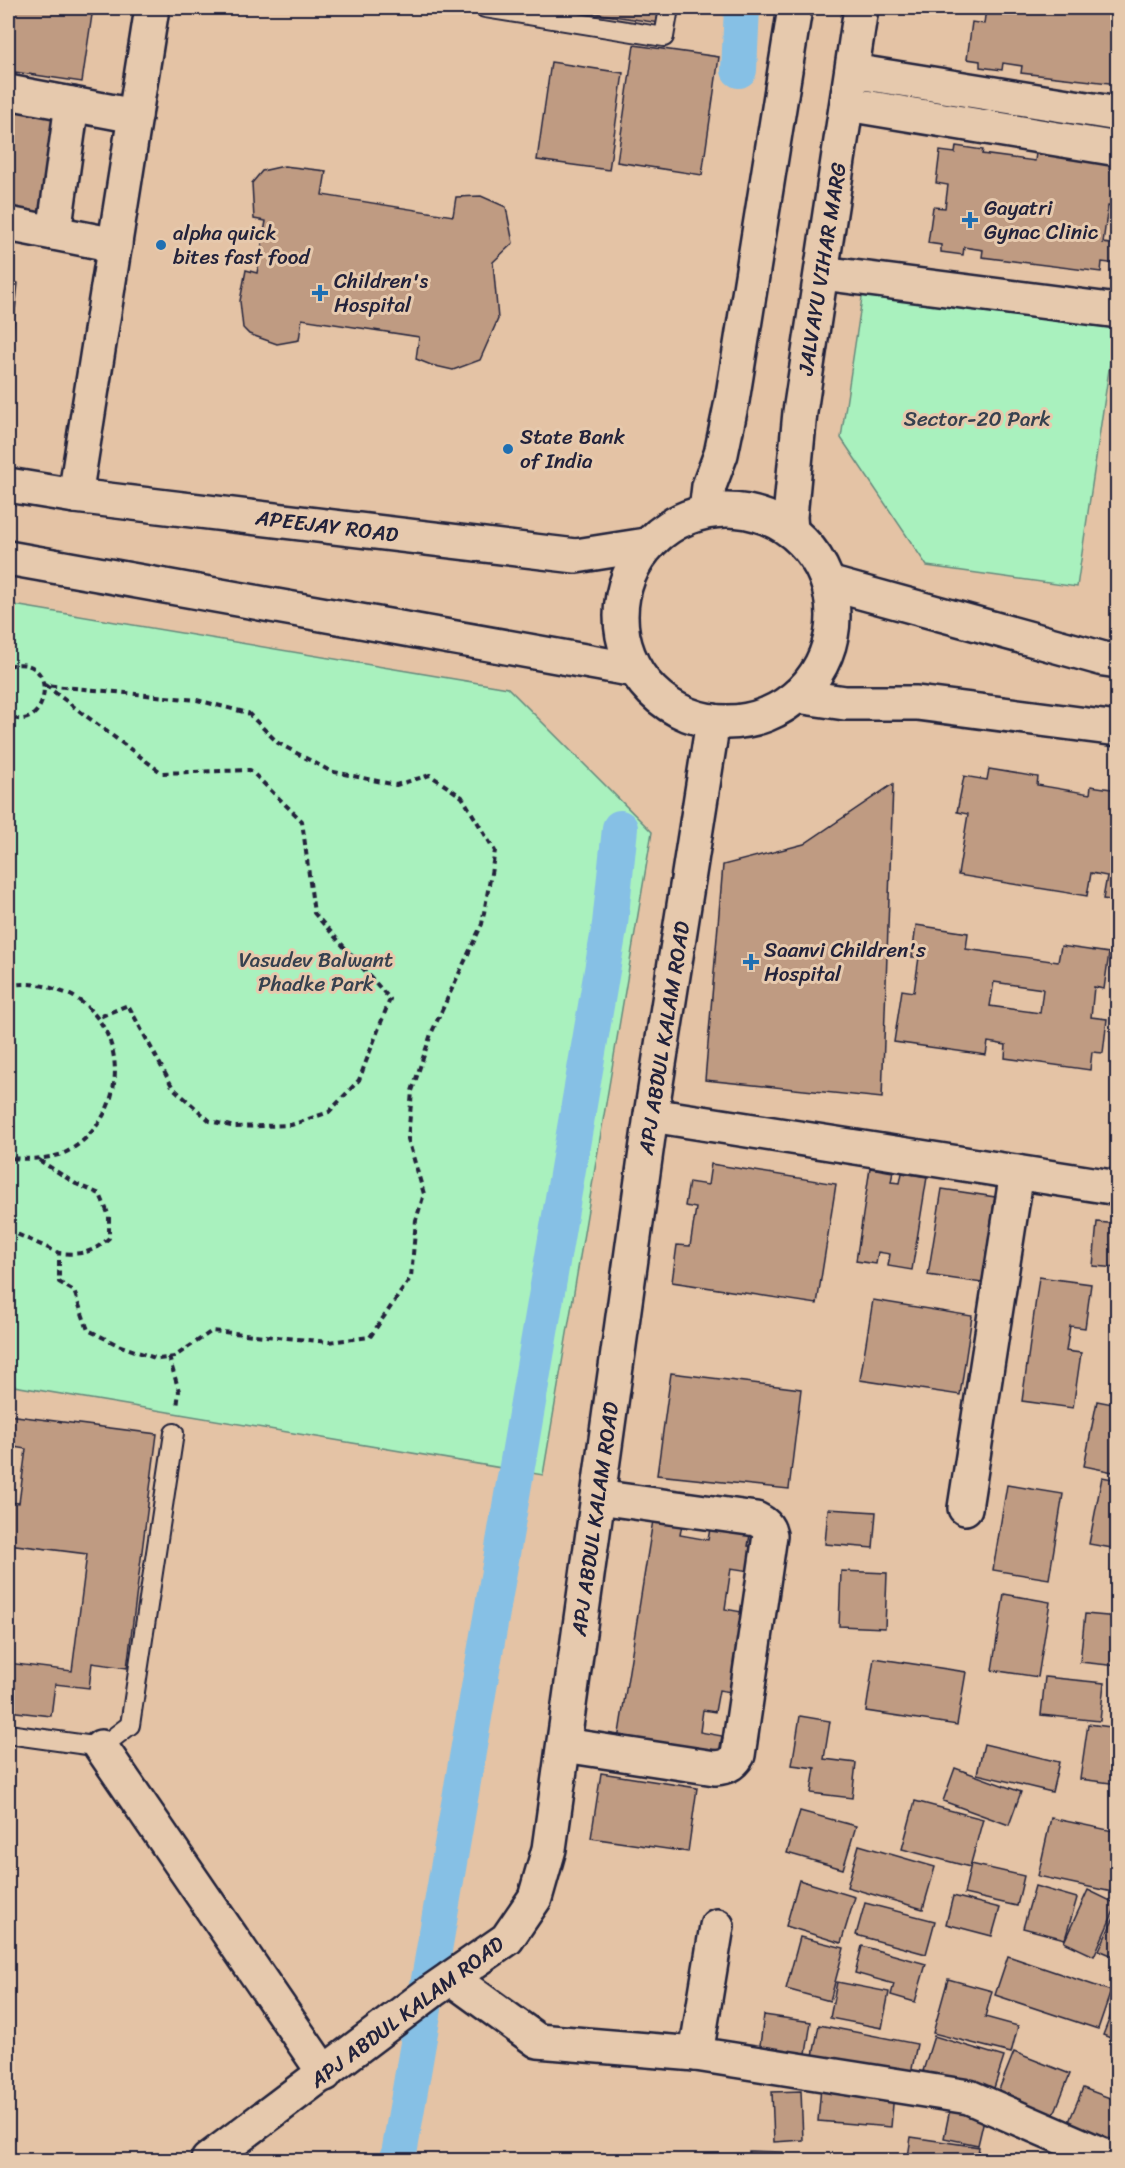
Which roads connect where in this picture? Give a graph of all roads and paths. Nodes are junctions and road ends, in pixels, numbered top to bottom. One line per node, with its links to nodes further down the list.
1 (152, 8): 11 (street)
2 (485, 8): 3 (lane)
3 (669, 8)
4 (795, 8): 21 (street)
5 (861, 8): 6 (street, JALVAYU VIHAR MARG)
6 (852, 71): 9 (street, JALVAYU VIHAR MARG); 10 (street)
7 (8, 92): 8 (street)
8 (72, 104): 11 (street); 14 (street)
9 (847, 104): 12 (street); 17 (street, JALVAYU VIHAR MARG)
10 (1118, 114)
11 (135, 116): 16 (street)
12 (1118, 149)
13 (8, 224): 14 (street)
14 (54, 233): 16 (street)
15 (8, 246): 16 (street)
16 (113, 255): 20 (street)
17 (822, 273): 18 (street); 22 (street, JALVAYU VIHAR MARG)
18 (1118, 311)
19 (8, 485): 20 (street, APEEJAY ROAD)
20 (75, 496): 23 (street, APEEJAY ROAD)
21 (706, 511): 22 (street); 23 (street)
22 (791, 530): 25 (street)
23 (646, 545): 28 (street)
24 (8, 558): 28 (street)
25 (828, 583): 26 (street); 30 (street)
26 (1118, 661)
27 (8, 665): 29 (path)
28 (635, 670): 32 (street)
29 (44, 685): 31 (path); 35 (path); 43 (path)
30 (797, 696): 32 (street); 33 (street)
31 (8, 716)
32 (713, 721): 36 (street, APJ ABDUL KALAM ROAD)
33 (1118, 729)
34 (8, 986): 35 (path)
35 (97, 1018): 38 (path)
36 (651, 1114): 39 (street); 45 (street, APJ ABDUL KALAM ROAD)
37 (8, 1158): 38 (path)
38 (38, 1160): 42 (path)
39 (1017, 1172): 40 (street); 46 (street)
40 (1118, 1188)
41 (8, 1230): 42 (path)
42 (59, 1253): 43 (path)
43 (169, 1357): 44 (path)
44 (174, 1433): 49 (lane)
45 (598, 1497): 48 (street, APJ ABDUL KALAM ROAD); 48 (street)
46 (965, 1508)
47 (8, 1734): 49 (lane)
48 (564, 1745): 51 (street, APJ ABDUL KALAM ROAD)
49 (101, 1747): 53 (street)
50 (717, 1926): 52 (street)
51 (433, 1991): 52 (street); 53 (street, APJ ABDUL KALAM ROAD)
52 (696, 2054): 55 (street)
53 (325, 2074): 54 (street, APJ ABDUL KALAM ROAD)
54 (208, 2160)
55 (1114, 2160)

